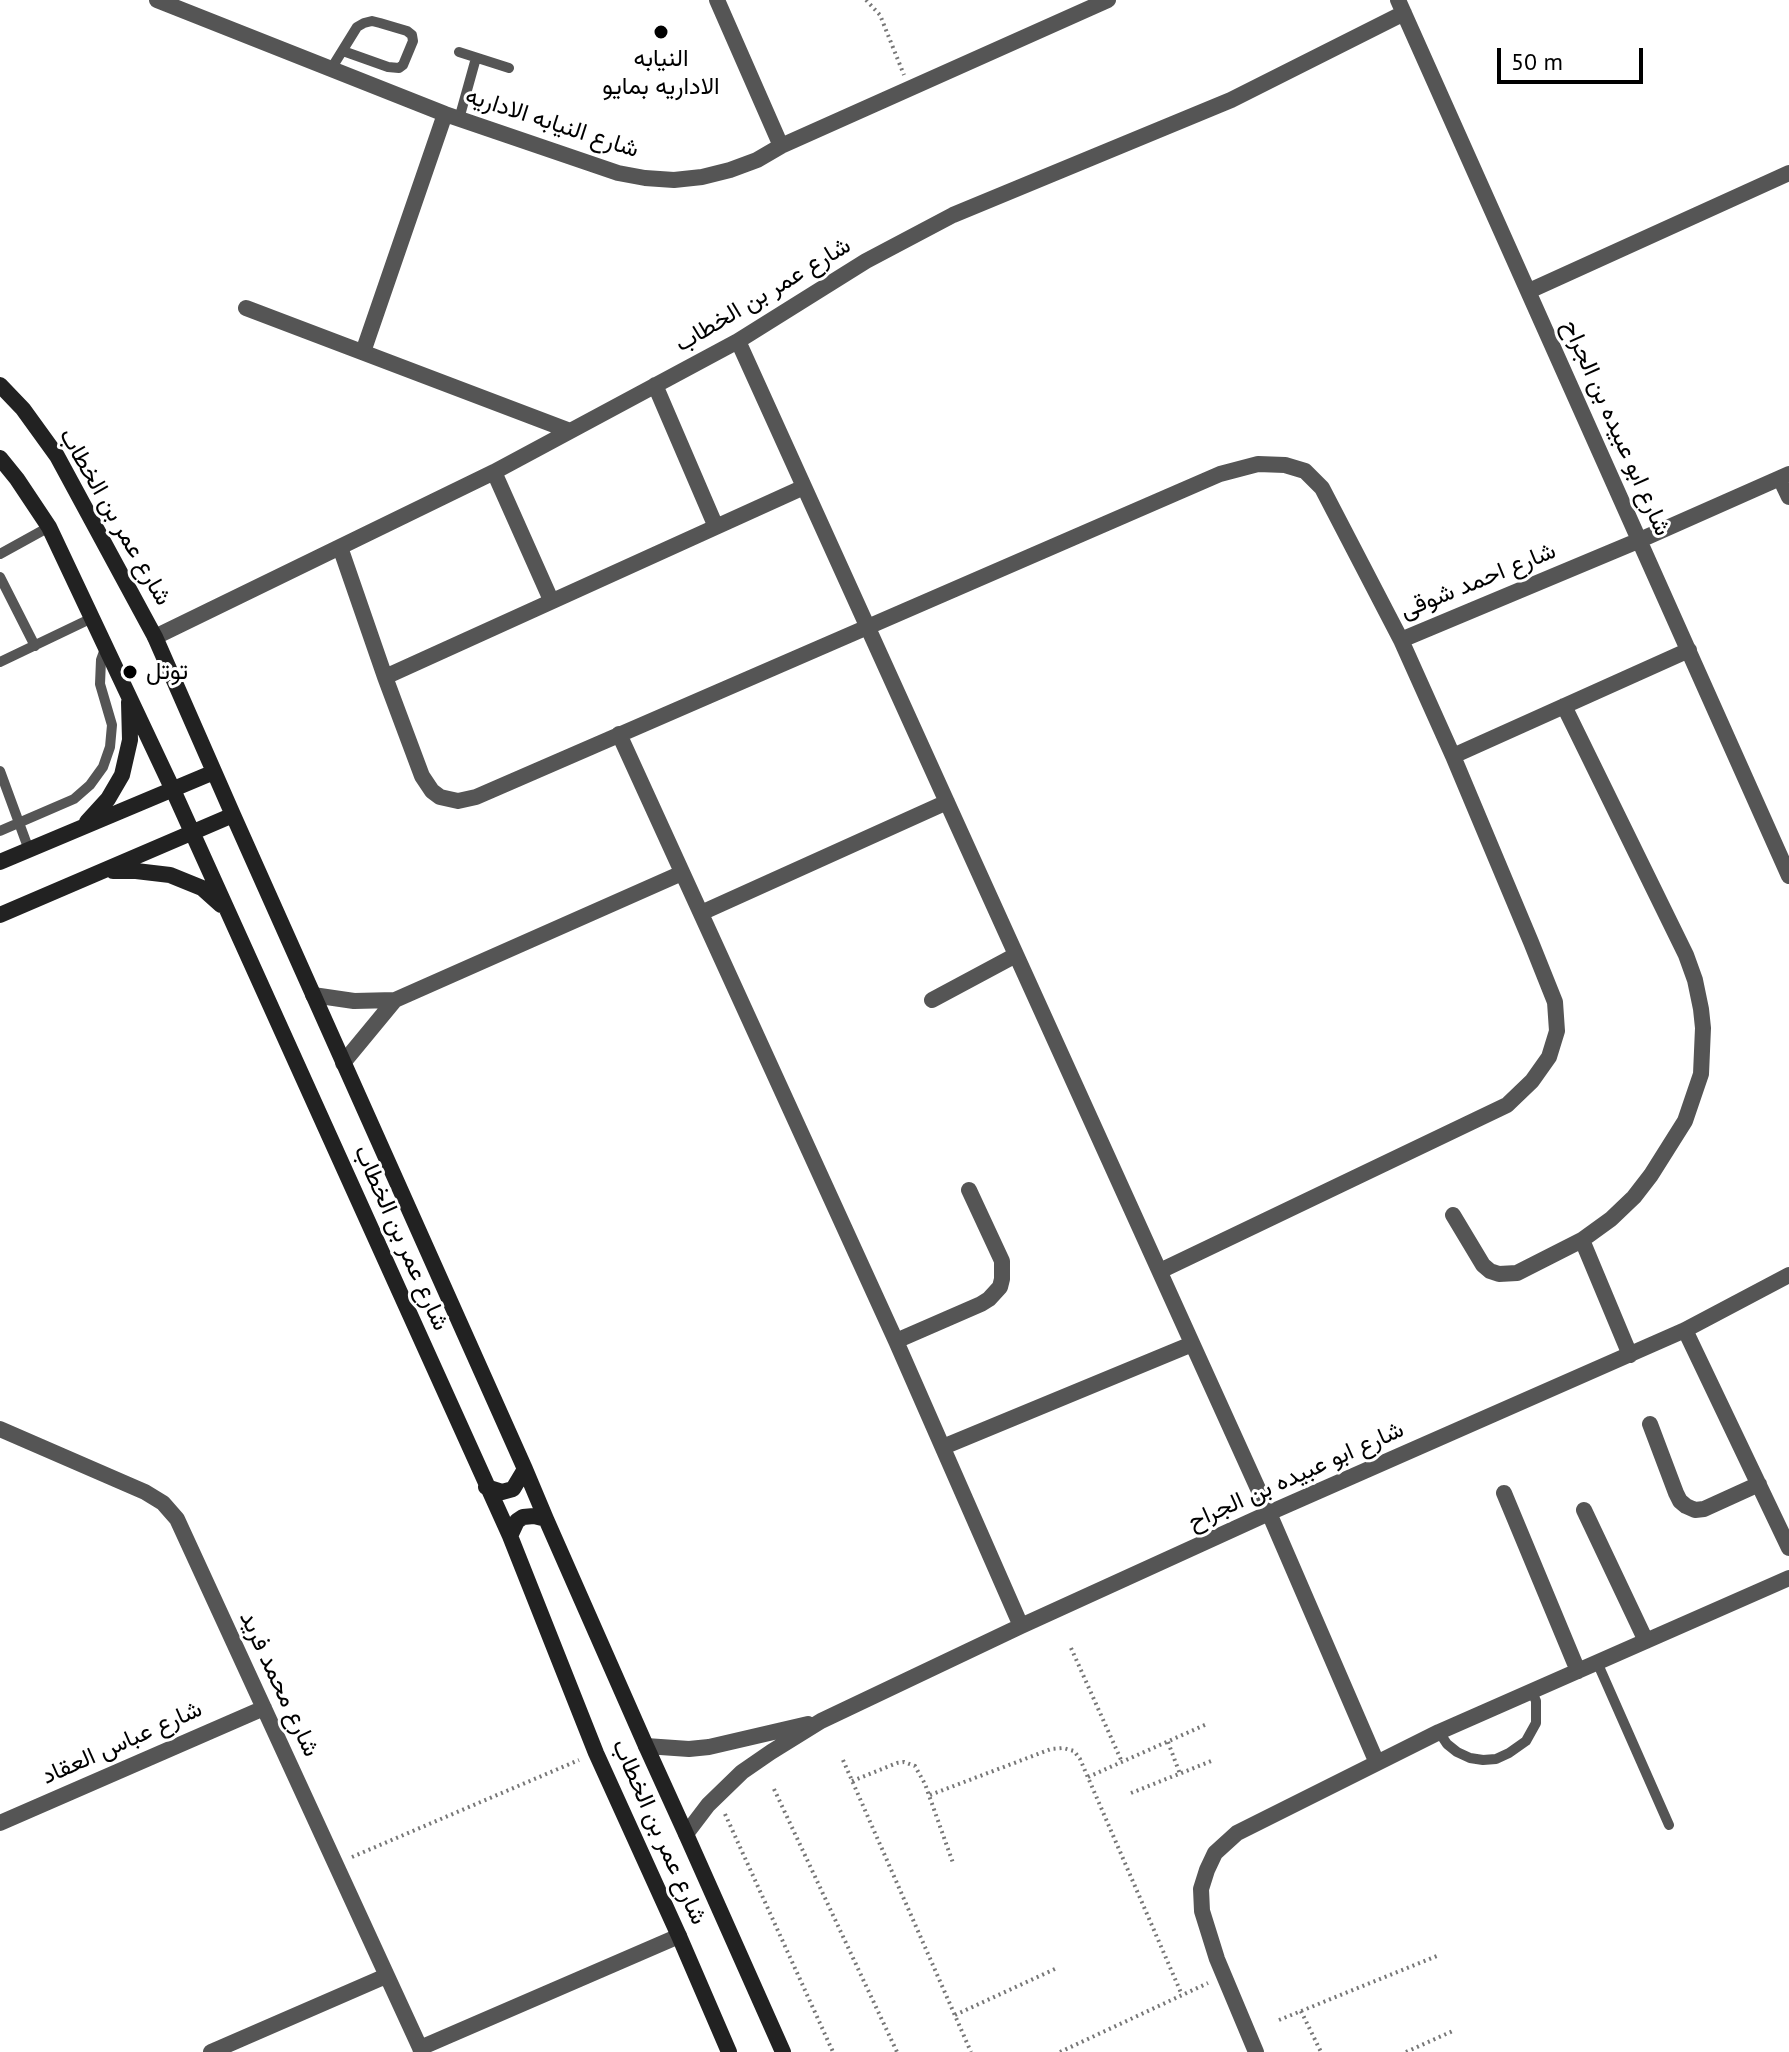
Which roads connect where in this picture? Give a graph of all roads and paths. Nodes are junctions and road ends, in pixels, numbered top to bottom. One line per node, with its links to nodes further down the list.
1 (157, 0): 10 (street, شارع النيابه الاداريه)
2 (717, 0): 13 (street)
3 (866, 0): 11 (path)
4 (1108, 0): 11 (street, شارع النيابه الاداريه)
5 (1401, 6): 15 (street, شارع ابو عبيده بن الجراح); 17 (street, شارع عمر بن الخطاب)
6 (343, 51): 6 (lane); 10 (lane)
7 (459, 52): 8 (lane)
8 (476, 58): 9 (lane); 12 (lane)
9 (509, 68)
10 (331, 69): 12 (street, شارع النيابه الاداريه)
11 (910, 88): 13 (street, شارع النيابه الاداريه)
12 (452, 117): 13 (street, شارع النيابه الاداريه); 18 (street)
13 (781, 146)
14 (1789, 173): 15 (street)
15 (1529, 291): 29 (street, شارع ابو عبيده بن الجراح)
16 (246, 308): 18 (street)
17 (738, 341): 20 (street, شارع عمر بن الخطاب); 25 (street)
18 (363, 352): 21 (street)
19 (0, 385): 36 (street, شارع عمر بن الخطاب)
20 (655, 385): 21 (street, شارع عمر بن الخطاب); 28 (street)
21 (570, 431): 23 (street, شارع عمر بن الخطاب)
22 (0, 458): 27 (street, شارع عمر بن الخطاب)
23 (494, 472): 30 (street, شارع عمر بن الخطاب); 33 (street)
24 (1785, 476): 26 (street); 29 (street, شارع احمد شوقى)
25 (804, 487): 28 (street); 35 (street)
26 (1789, 497)
27 (49, 527): 31 (lane); 34 (street, شارع عمر بن الخطاب)
28 (716, 527): 33 (street)
29 (1640, 540): 37 (street, شارع احمد شوقى); 40 (street, شارع ابو عبيده بن الجراح)
30 (340, 547): 36 (street, شارع عمر بن الخطاب); 42 (street, شارع احمد شوقى)
31 (0, 554)
32 (0, 577): 38 (lane)
33 (551, 600): 42 (street)
34 (92, 618): 38 (lane); 39 (street, شارع عمر بن الخطاب)
35 (867, 626): 37 (street, شارع احمد شوقى); 45 (street, شارع احمد شوقى); 50 (street)
36 (155, 637): 48 (street, شارع عمر بن الخطاب)
37 (1401, 640): 46 (street)
38 (35, 646): 41 (lane)
39 (106, 646): 43 (street, شارع عمر بن الخطاب); 52 (lane)
40 (1689, 650): 44 (street); 60 (street, شارع ابو عبيده بن الجراح)
41 (0, 662)
42 (385, 677): 45 (street, شارع احمد شوقى)
43 (129, 697): 49 (street, شارع عمر بن الخطاب); 53 (street)
44 (1564, 706): 46 (street); 71 (street)
45 (619, 734): 59 (street)
46 (1453, 756): 72 (street)
47 (0, 771): 52 (lane)
48 (214, 772): 49 (street); 51 (street, شارع عمر بن الخطاب)
49 (173, 790): 53 (street); 55 (street, شارع عمر بن الخطاب)
50 (947, 802): 62 (street); 64 (street)
51 (233, 815): 55 (street); 65 (street, شارع عمر بن الخطاب)
52 (20, 822): 54 (lane); 56 (lane)
53 (81, 828): 56 (street)
54 (0, 831)
55 (191, 833): 58 (street); 61 (street, شارع عمر بن الخطاب)
56 (29, 850): 57 (street)
57 (0, 862)
58 (104, 871): 61 (street); 63 (street)
59 (682, 873): 62 (street); 66 (street)
60 (1789, 876)
61 (227, 911): 83 (street, شارع عمر بن الخطاب)
62 (701, 913): 75 (street)
63 (0, 915)
64 (1016, 955): 67 (street); 72 (street)
65 (313, 995): 66 (street); 68 (street, شارع عمر بن الخطاب)
66 (395, 1000): 68 (street)
67 (932, 1000)
68 (343, 1063): 81 (street, شارع عمر بن الخطاب)
69 (969, 1190): 75 (street)
70 (1453, 1215): 71 (street)
71 (1582, 1240): 77 (street)
72 (1160, 1271): 76 (street)
73 (1789, 1275): 74 (street, شارع ابو عبيده بن الجراح)
74 (1685, 1330): 77 (street, شارع ابو عبيده بن الجراح); 82 (street)
75 (896, 1341): 80 (street)
76 (1192, 1344): 80 (street); 86 (street)
77 (1630, 1355): 86 (street, شارع ابو عبيده بن الجراح)
78 (1650, 1424): 82 (street)
79 (0, 1429): 97 (street, شارع محمد فريد)
80 (943, 1447): 91 (street)
81 (525, 1469): 83 (street); 87 (street, شارع عمر بن الخطاب)
82 (1759, 1484): 89 (street)
83 (486, 1487): 88 (street, شارع عمر بن الخطاب)
84 (1504, 1493): 95 (street)
85 (1584, 1510): 92 (street)
86 (1269, 1513): 91 (street, شارع ابو عبيده بن الجراح); 107 (street)
87 (546, 1519): 88 (street); 102 (street, شارع عمر بن الخطاب)
88 (510, 1536): 103 (street, شارع عمر بن الخطاب)
89 (1789, 1548)
90 (1789, 1578): 92 (street)
91 (1021, 1626): 98 (street, شارع ابو عبيده بن الجراح)
92 (1646, 1641): 94 (street)
93 (1071, 1648): 106 (path)
94 (1597, 1662): 95 (street); 116 (lane)
95 (1578, 1671): 96 (street)
96 (1532, 1692): 100 (street); 100 (lane)
97 (264, 1708): 115 (street, شارع عباس العقاد); 119 (street, شارع محمد فريد)
98 (821, 1721): 102 (street, شارع ابو عبيده بن الجراح); 114 (street, شارع ابو عبيده بن الجراح)
99 (1207, 1724): 101 (path)
100 (1439, 1732): 107 (street)
101 (1167, 1741): 106 (path); 108 (path)
102 (646, 1746): 117 (street, شارع عمر بن الخطاب)
103 (596, 1753): 119 (path); 120 (street, شارع عمر بن الخطاب)
104 (843, 1760): 110 (path)
105 (1214, 1760): 108 (path)
106 (1122, 1762): 109 (path)
107 (1377, 1763): 123 (street)
108 (1180, 1774): 112 (path)
109 (1088, 1777): 113 (path); 125 (path)
110 (852, 1781): 113 (path); 127 (path)
111 (774, 1789): 135 (path)
112 (1131, 1793)
113 (930, 1795): 118 (path)
114 (716, 1796): 117 (street, شارع ابو عبيده بن الجراح); 134 (path)
115 (0, 1823)
116 (1669, 1825)
117 (686, 1834): 133 (street, شارع عمر بن الخطاب)
118 (953, 1863)
119 (335, 1864): 124 (street, شارع محمد فريد)
120 (679, 1936): 130 (street); 132 (street, شارع عمر بن الخطاب)
121 (1437, 1956): 126 (path)
122 (1057, 1968): 127 (path)
123 (1225, 1975): 125 (path); 138 (street)
124 (386, 1976): 130 (street, شارع محمد فريد); 131 (street)
125 (1182, 1995): 137 (path)
126 (1301, 2011): 128 (path); 139 (path)
127 (955, 2015): 136 (path)
128 (1279, 2020)
129 (1455, 2030): 140 (path)
130 (421, 2050)
131 (211, 2052)
132 (729, 2052)
133 (783, 2052)
134 (833, 2052)
135 (897, 2052)
136 (971, 2052)
137 (1060, 2052)
138 (1256, 2052)
139 (1321, 2052)
140 (1406, 2052)

